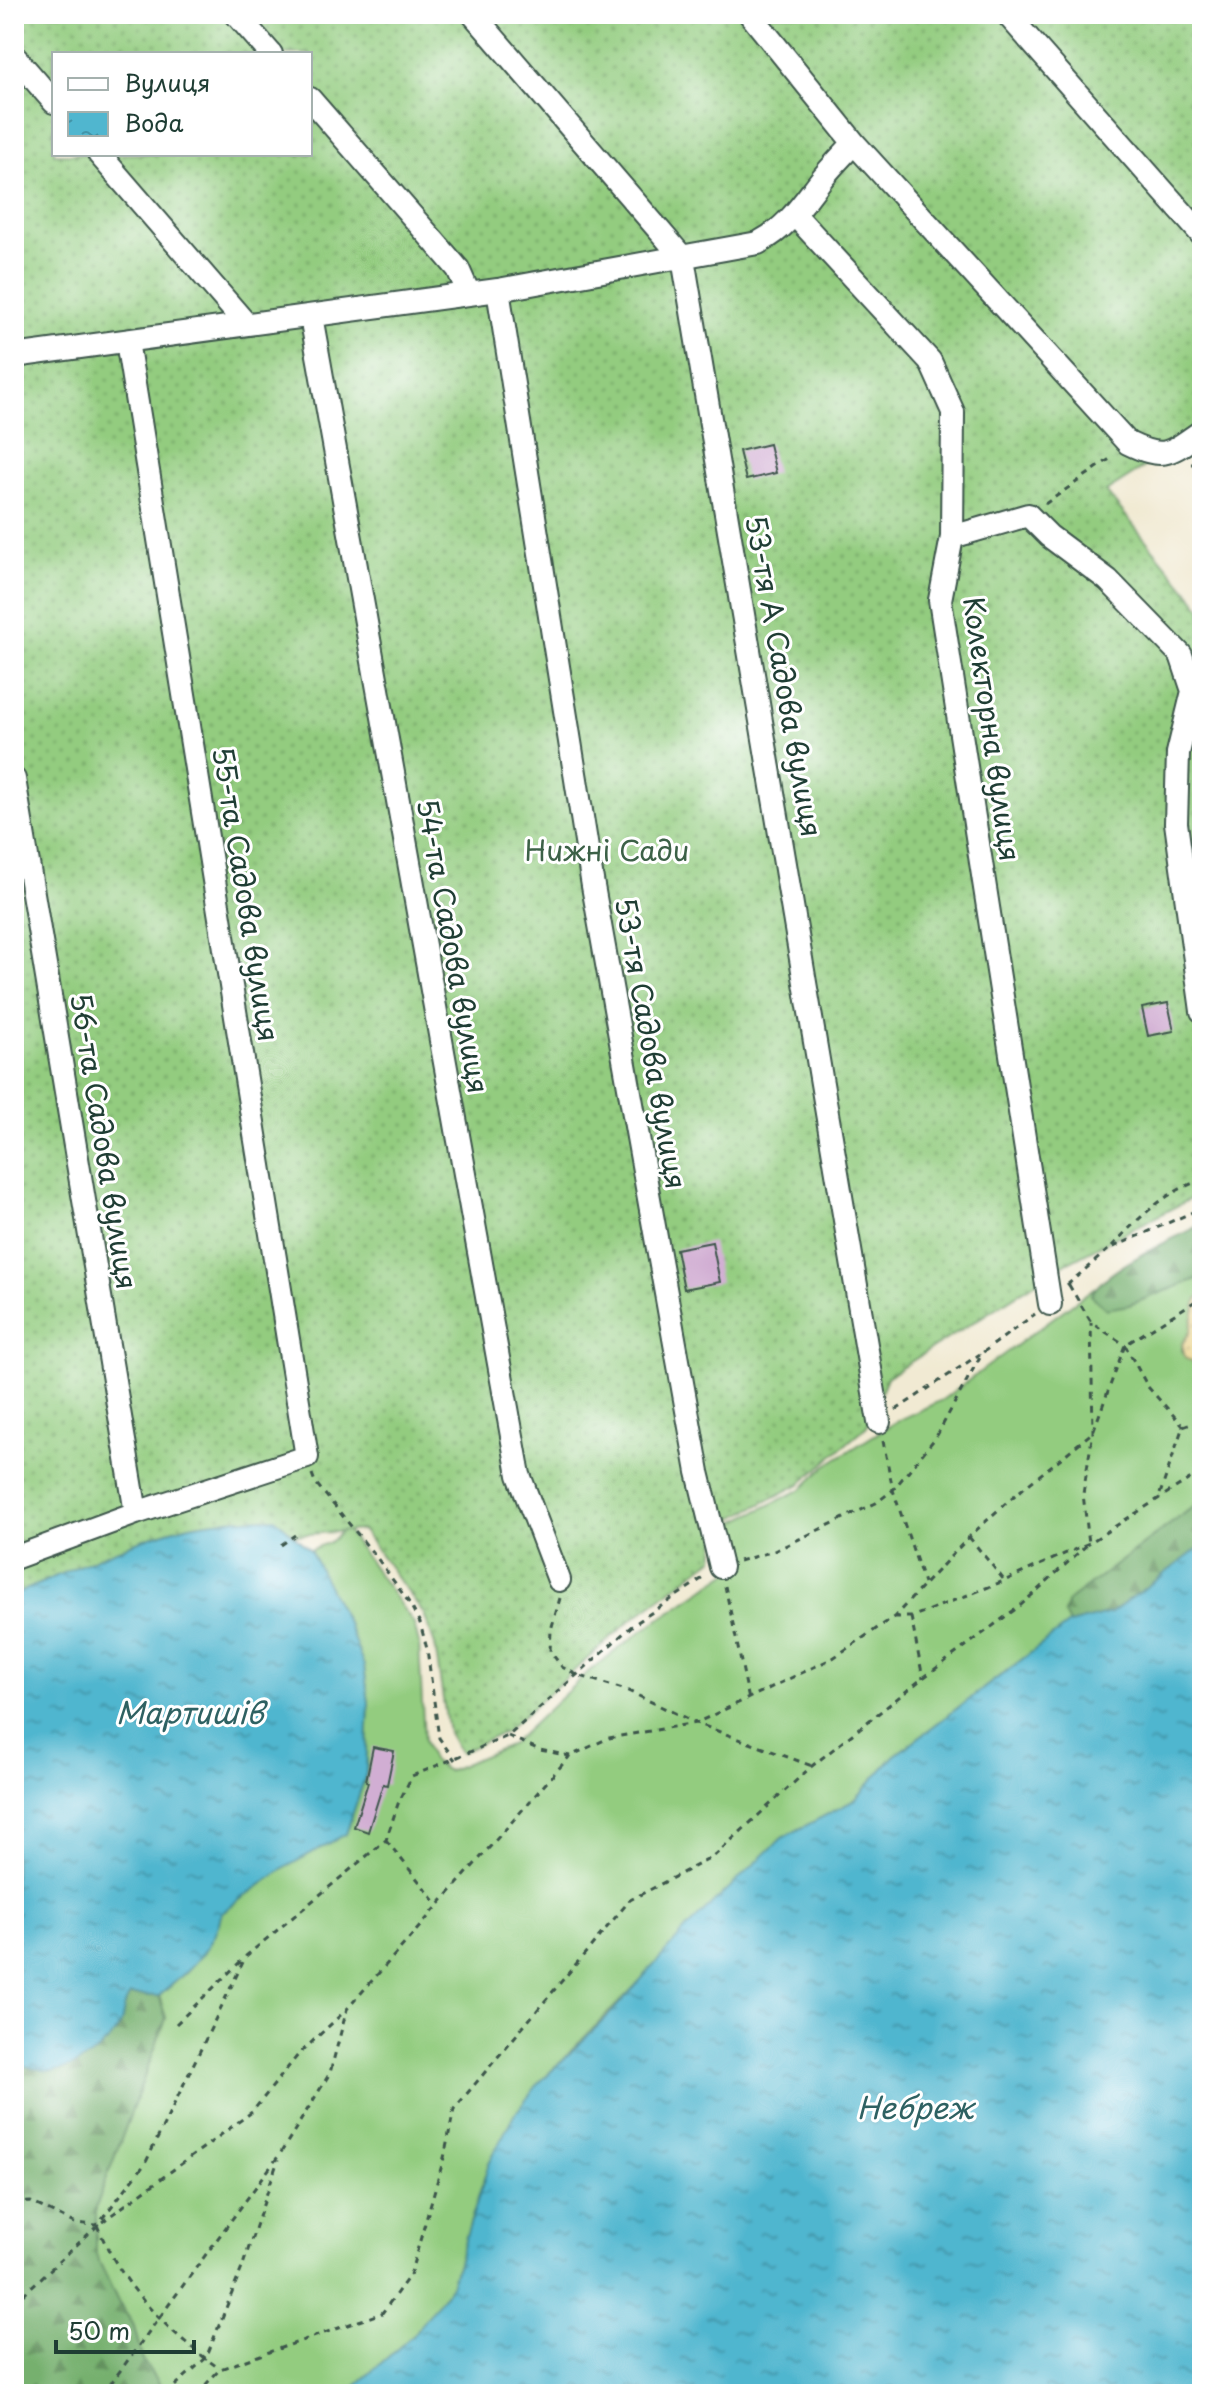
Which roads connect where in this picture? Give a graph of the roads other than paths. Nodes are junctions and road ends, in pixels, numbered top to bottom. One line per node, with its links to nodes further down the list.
1 (236, 14): 5 (street)
2 (473, 14): 13 (street)
3 (750, 14): 9 (street)
4 (1007, 14): 12 (street)
5 (269, 52)
6 (14, 56): 7 (street)
7 (52, 100)
8 (312, 101): 15 (street)
9 (854, 143): 11 (street); 20 (street)
10 (101, 156): 17 (street)
11 (795, 215): 13 (street); 21 (street, Колекторна вулиця)
12 (1202, 235)
13 (683, 258): 14 (street); 25 (street, 53-тя А Садова вулиця)
14 (498, 290): 15 (street); 28 (street, 53-тя Садова вулиця)
15 (469, 294): 16 (street)
16 (311, 316): 17 (street); 29 (street, 54-та Садова вулиця)
17 (246, 324): 18 (street)
18 (127, 341): 19 (street); 26 (street, 55-та Садова вулиця)
19 (14, 356)
20 (1202, 431)
21 (952, 537): 23 (street); 24 (street, Колекторна вулиця)
22 (14, 779): 26 (street, 56-та Садова вулиця)
23 (1202, 1011)
24 (1050, 1304)
25 (879, 1422)
26 (136, 1513): 27 (street)
27 (14, 1558)
28 (721, 1567)
29 (559, 1580)

